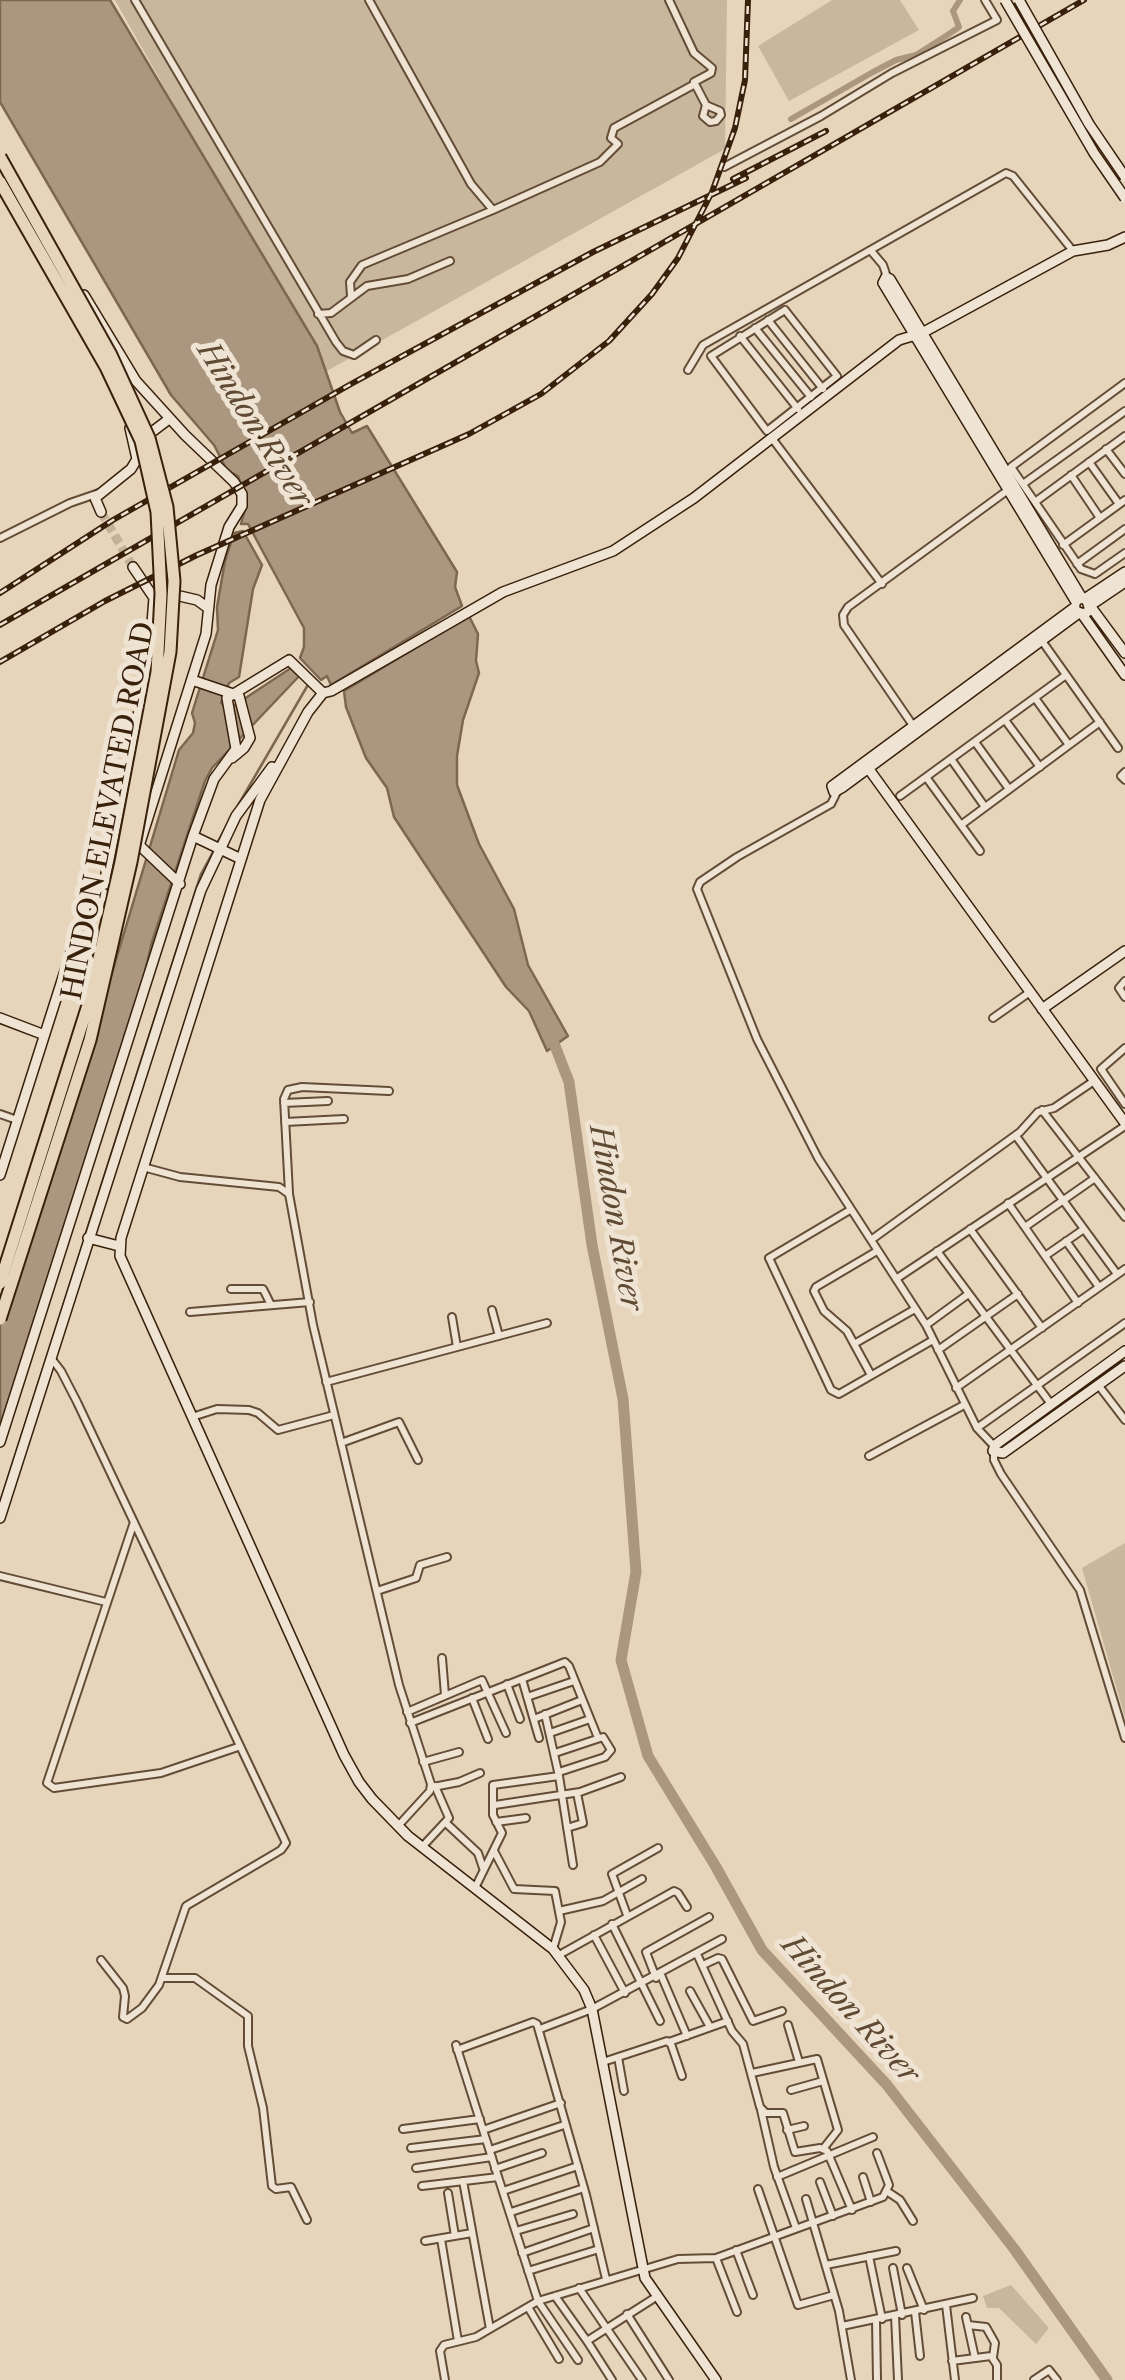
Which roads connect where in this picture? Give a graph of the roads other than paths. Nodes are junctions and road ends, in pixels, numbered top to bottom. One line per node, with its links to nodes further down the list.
1 (135, 0): 26 (street)
2 (369, 0): 17 (street)
3 (669, 0): 7 (street)
4 (985, 0): 11 (street)
5 (1005, 0): 15 (street, bridge)
6 (1019, 0): 12 (street, bridge)
7 (694, 84): 8 (street); 17 (street)
8 (706, 104)
9 (0, 148): 14 (street)
10 (0, 157): 156 (highway, HINDON ELEVATED ROAD, bridge)
11 (724, 166)
12 (1125, 177)
13 (0, 185): 16 (street); 143 (highway, HINDON ELEVATED ROAD, bridge)
14 (27, 197): 16 (street); 39 (street)
15 (1125, 198)
16 (10, 207): 18 (street); 42 (street)
17 (493, 210): 24 (street)
18 (0, 212)
19 (1125, 238): 20 (street)
20 (1073, 251): 21 (street); 30 (street)
21 (872, 252): 23 (street); 25 (street)
22 (450, 261): 24 (street)
23 (887, 277): 30 (street)
24 (351, 296): 26 (street)
25 (762, 312): 27 (street); 28 (street)
26 (317, 313): 32 (street)
27 (767, 321): 29 (street); 35 (street); 35 (street)
28 (734, 328): 31 (street); 33 (street)
29 (755, 328): 31 (street); 36 (street)
30 (919, 334): 35 (street); 48 (street); 64 (street)
31 (741, 336): 37 (street); 37 (street)
32 (376, 340)
33 (688, 370)
34 (1125, 383): 47 (street)
35 (824, 391): 36 (street); 37 (street)
36 (811, 396): 37 (street)
37 (800, 411): 41 (street)
38 (1125, 411): 47 (street)
39 (169, 418): 42 (street); 65 (street)
40 (1125, 436): 43 (street)
41 (771, 437): 62 (street); 71 (street)
42 (134, 445): 49 (street)
43 (1106, 449): 44 (street); 45 (street)
44 (1089, 462): 46 (street); 51 (street)
45 (1125, 474)
46 (1070, 476): 50 (street); 53 (street)
47 (1022, 484): 50 (street)
48 (1008, 490): 62 (street); 64 (street)
49 (99, 492): 52 (street); 55 (street)
50 (1035, 502): 56 (street)
51 (1122, 502): 53 (street)
52 (101, 512)
53 (1100, 518): 56 (street)
54 (1125, 529): 58 (street)
55 (0, 538)
56 (1063, 545): 58 (street)
57 (1125, 553): 58 (street)
58 (1076, 564)
59 (134, 567): 63 (street)
60 (1125, 572): 64 (street)
61 (1125, 582): 64 (street)
62 (882, 584): 76 (street)
63 (154, 598): 65 (street); 85 (street)
64 (1083, 606): 66 (street); 67 (street); 69 (street); 76 (street)
65 (208, 608): 70 (street)
66 (1042, 641): 68 (street); 84 (street)
67 (1125, 653)
68 (1066, 675): 73 (street); 75 (street)
69 (1125, 675)
70 (195, 681): 72 (street); 87 (street)
71 (321, 690): 72 (street); 80 (street)
72 (237, 694): 82 (street); 82 (street)
73 (1035, 698): 74 (street); 78 (street)
74 (1005, 720): 77 (street); 83 (street)
75 (1100, 722): 78 (street); 79 (street)
76 (914, 727): 89 (street)
77 (975, 742): 81 (street); 88 (street)
78 (1070, 745): 83 (street)
79 (1118, 748)
80 (281, 759): 95 (street); 97 (street)
81 (951, 759): 86 (street); 91 (street)
82 (229, 760): 93 (street)
83 (1040, 766): 88 (street)
84 (868, 768): 89 (street); 102 (street)
85 (124, 775): 87 (street); 99 (street)
86 (926, 778): 90 (street); 92 (street)
87 (158, 783): 94 (street)
88 (1009, 789): 91 (street)
89 (837, 790): 129 (street)
90 (900, 796)
91 (985, 807): 92 (street)
92 (961, 825): 96 (street)
93 (198, 838): 95 (street); 98 (street)
94 (142, 847): 98 (street); 99 (street)
95 (219, 848): 97 (street); 134 (street)
96 (980, 851)
97 (241, 858): 122 (street)
98 (178, 882): 168 (street)
99 (104, 884): 107 (street)
100 (1125, 950): 104 (street)
101 (1125, 981): 103 (street)
102 (1030, 992): 104 (street); 106 (street)
103 (1125, 997)
104 (1042, 1009): 109 (street)
105 (0, 1018): 107 (street)
106 (993, 1018)
107 (42, 1034): 117 (street)
108 (1125, 1048): 113 (street)
109 (1094, 1080): 114 (street); 119 (street)
110 (389, 1091): 112 (street)
111 (328, 1101): 112 (street)
112 (284, 1103): 118 (street)
113 (1125, 1104)
114 (1042, 1110): 120 (street); 121 (street)
115 (0, 1114): 117 (street)
116 (344, 1119): 118 (street)
117 (18, 1120): 123 (street)
118 (285, 1122): 126 (street)
119 (1125, 1125): 121 (street)
120 (1016, 1136): 124 (street); 135 (street)
121 (1080, 1157): 124 (street); 125 (street)
122 (143, 1167): 126 (street); 137 (street)
123 (0, 1174)
124 (1046, 1178): 127 (street); 128 (street)
125 (1095, 1178): 127 (street); 130 (street)
126 (289, 1194): 148 (street)
127 (1063, 1200): 131 (street); 133 (street)
128 (1008, 1203): 131 (street); 132 (street)
129 (850, 1210): 135 (street); 170 (street)
130 (1125, 1217)
131 (1025, 1227): 140 (street)
132 (970, 1229): 139 (street); 146 (street)
133 (1084, 1229): 136 (street); 141 (street)
134 (88, 1238): 137 (street); 168 (street)
135 (871, 1240): 138 (street)
136 (1066, 1241): 140 (street); 145 (street)
137 (119, 1246): 178 (street)
138 (878, 1251): 142 (street); 163 (street)
139 (936, 1252): 142 (street); 147 (street)
140 (1045, 1256): 149 (street)
141 (1121, 1272): 145 (street)
142 (896, 1279): 151 (street)
143 (0, 1283)
144 (231, 1288): 150 (street)
145 (1100, 1288): 149 (street)
146 (1018, 1294): 155 (street); 160 (street)
147 (968, 1296): 155 (street); 159 (street)
148 (310, 1302): 150 (street); 171 (street)
149 (1078, 1303): 160 (street)
150 (271, 1305): 153 (street)
151 (915, 1309): 159 (street); 163 (street)
152 (492, 1310): 161 (street)
153 (190, 1312)
154 (452, 1317): 164 (street)
155 (985, 1318): 165 (street); 166 (street)
156 (0, 1319)
157 (547, 1323): 161 (street)
158 (1125, 1323): 173 (street)
159 (926, 1325): 162 (street)
160 (1042, 1328): 166 (street)
161 (498, 1336): 164 (street)
162 (933, 1340): 165 (street); 170 (street)
163 (854, 1344): 170 (street)
164 (457, 1347): 171 (street)
165 (938, 1350): 174 (street)
166 (1010, 1351): 173 (street); 174 (street)
167 (1125, 1351): 175 (street)
168 (45, 1352): 181 (street); 186 (street); 187 (street)
169 (1125, 1366): 172 (street)
170 (871, 1375)
171 (326, 1382): 177 (street)
172 (1098, 1385): 179 (street); 183 (street)
173 (1037, 1386): 175 (street); 180 (street)
174 (956, 1388): 176 (street)
175 (1051, 1404): 183 (street)
176 (964, 1405): 180 (street); 184 (street)
177 (334, 1416): 178 (street); 182 (street)
178 (192, 1417): 227 (street)
179 (1125, 1420)
180 (976, 1428): 183 (street)
181 (0, 1442)
182 (341, 1443): 185 (street); 190 (street)
183 (994, 1450): 211 (street)
184 (869, 1456)
185 (418, 1460)
186 (0, 1518)
187 (134, 1521): 191 (street); 213 (street)
188 (447, 1557): 190 (street)
189 (0, 1576): 191 (street)
190 (377, 1590): 201 (street)
191 (106, 1602): 213 (street)
192 (442, 1658): 197 (street)
193 (522, 1678): 194 (street); 195 (street); 198 (street)
194 (574, 1681): 198 (street); 200 (street)
195 (507, 1684): 196 (street); 203 (street)
196 (490, 1691): 197 (street); 199 (street); 207 (street)
197 (445, 1695): 201 (street)
198 (527, 1697): 204 (street)
199 (472, 1698): 206 (street); 212 (street)
200 (582, 1700): 202 (street); 205 (street)
201 (407, 1712): 206 (street)
202 (546, 1714): 204 (street); 208 (street)
203 (520, 1719)
204 (534, 1719): 209 (street)
205 (590, 1719): 208 (street); 210 (street)
206 (410, 1723): 216 (street)
207 (506, 1733)
208 (550, 1733): 215 (street)
209 (539, 1738)
210 (598, 1738): 215 (street); 218 (street)
211 (1125, 1738)
212 (488, 1739)
213 (238, 1747): 249 (street)
214 (459, 1752): 216 (street)
215 (555, 1752): 218 (street)
216 (424, 1762): 220 (street)
217 (480, 1773): 220 (street)
218 (559, 1774): 222 (street); 223 (street)
219 (621, 1777): 221 (street)
220 (433, 1787): 226 (street); 227 (street)
221 (577, 1793): 222 (street); 228 (street)
222 (562, 1796): 223 (street); 228 (street)
223 (495, 1805): 225 (street)
224 (526, 1818): 225 (street)
225 (496, 1822): 231 (street)
226 (446, 1823): 229 (street); 233 (street)
227 (398, 1826): 229 (street)
228 (566, 1828): 232 (street)
229 (422, 1847): 235 (street)
230 (658, 1848): 236 (street)
231 (494, 1851): 233 (street); 238 (street)
232 (573, 1866)
233 (483, 1870): 235 (street)
234 (642, 1880): 236 (street)
235 (474, 1889): 244 (street)
236 (618, 1894): 238 (street); 239 (street)
237 (686, 1907): 239 (street)
238 (559, 1910): 244 (street)
239 (628, 1914): 241 (street)
240 (710, 1917): 248 (street)
241 (612, 1924): 242 (street); 250 (street)
242 (594, 1934): 244 (street); 252 (street)
243 (722, 1939): 245 (street)
244 (556, 1952): 253 (street)
245 (698, 1954): 247 (street); 248 (street)
246 (101, 1960): 249 (street)
247 (703, 1965): 254 (street); 256 (street)
248 (658, 1976): 250 (street); 260 (street)
249 (162, 1978): 305 (street)
250 (643, 1984): 252 (street); 255 (street)
251 (690, 1990): 258 (street)
252 (625, 1993): 253 (street)
253 (592, 2010): 259 (street); 263 (street)
254 (782, 2011)
255 (660, 2020)
256 (728, 2021): 258 (street); 265 (street)
257 (788, 2025): 264 (street)
258 (710, 2028): 260 (street)
259 (539, 2029): 270 (street); 272 (street)
260 (687, 2036): 261 (street)
261 (669, 2042): 262 (street); 266 (street)
262 (618, 2057): 263 (street); 269 (street)
263 (603, 2062): 325 (street)
264 (799, 2062): 265 (street); 267 (street)
265 (752, 2073): 271 (street)
266 (682, 2076)
267 (823, 2081): 268 (street); 281 (street)
268 (791, 2090)
269 (624, 2092)
270 (560, 2103): 273 (street); 276 (street)
271 (761, 2109): 277 (street); 290 (street)
272 (480, 2118): 275 (street); 276 (street)
273 (565, 2125): 284 (street); 286 (street)
274 (804, 2126): 277 (street)
275 (402, 2128)
276 (483, 2130): 279 (street)
277 (787, 2130): 281 (street)
278 (873, 2137): 285 (street)
279 (486, 2138): 280 (street); 284 (street)
280 (410, 2148)
281 (823, 2149): 285 (street)
282 (542, 2153): 288 (street)
283 (877, 2153): 297 (street)
284 (491, 2154): 287 (street); 288 (street)
285 (830, 2156): 290 (street); 301 (street)
286 (578, 2166): 294 (street); 296 (street)
287 (416, 2168)
288 (497, 2173): 291 (street); 296 (street)
289 (863, 2176): 300 (street)
290 (777, 2178): 309 (street)
291 (463, 2182): 293 (street); 311 (street)
292 (820, 2182): 304 (street)
293 (422, 2186)
294 (584, 2188): 302 (street); 308 (street)
295 (758, 2189): 313 (street)
296 (503, 2191): 302 (street)
297 (888, 2192): 300 (street); 306 (street)
298 (448, 2193): 312 (street)
299 (806, 2199): 307 (street)
300 (872, 2202): 301 (street)
301 (852, 2210): 304 (street)
302 (511, 2212): 310 (street)
303 (573, 2214): 310 (street)
304 (832, 2216): 307 (street)
305 (307, 2220)
306 (913, 2221)
307 (814, 2222): 309 (street); 322 (street)
308 (594, 2228): 316 (street); 319 (street)
309 (796, 2228): 313 (street)
310 (516, 2232): 319 (street)
311 (472, 2233): 312 (street); 345 (street)
312 (455, 2236): 314 (street)
313 (774, 2236): 317 (street); 329 (street)
314 (442, 2239): 315 (street); 346 (street)
315 (425, 2241)
316 (599, 2249): 326 (street); 327 (street)
317 (736, 2250): 321 (street); 330 (street)
318 (896, 2251): 320 (street)
319 (522, 2253): 326 (street)
320 (869, 2256): 322 (street); 342 (street)
321 (716, 2258): 325 (street); 338 (street)
322 (826, 2264): 329 (street)
323 (892, 2268): 341 (street)
324 (906, 2268): 337 (street)
325 (643, 2270): 327 (street); 332 (street)
326 (528, 2271): 334 (street)
327 (606, 2279): 328 (street)
328 (579, 2288): 331 (street); 344 (street)
329 (834, 2294): 343 (street)
330 (753, 2295)
331 (555, 2296): 334 (street); 347 (street)
332 (656, 2297): 340 (street); 360 (street)
333 (973, 2298): 335 (street)
334 (538, 2301): 336 (street); 352 (street)
335 (946, 2305): 337 (street); 353 (street)
336 (528, 2307): 345 (street); 351 (street)
337 (924, 2310): 339 (street)
338 (738, 2312)
339 (915, 2312): 341 (street); 348 (street)
340 (627, 2314): 344 (street); 359 (street)
341 (898, 2316): 342 (street); 363 (street)
342 (879, 2319): 343 (street); 362 (street)
343 (842, 2326): 361 (street)
344 (606, 2328): 347 (street); 358 (street)
345 (490, 2329): 346 (street)
346 (458, 2341): 356 (street)
347 (587, 2341): 354 (street)
348 (920, 2356)
349 (993, 2357): 350 (street); 350 (street); 365 (street)
350 (975, 2358): 353 (street)
351 (560, 2359)
352 (578, 2360)
353 (952, 2361): 364 (street)
354 (610, 2377): 357 (street)
355 (1032, 2379): 366 (street)
356 (445, 2380)
357 (600, 2380)
358 (642, 2380)
359 (669, 2380)
360 (716, 2380)
361 (851, 2380)
362 (877, 2380)
363 (898, 2380)
364 (955, 2380)
365 (996, 2380)
366 (1057, 2380)

